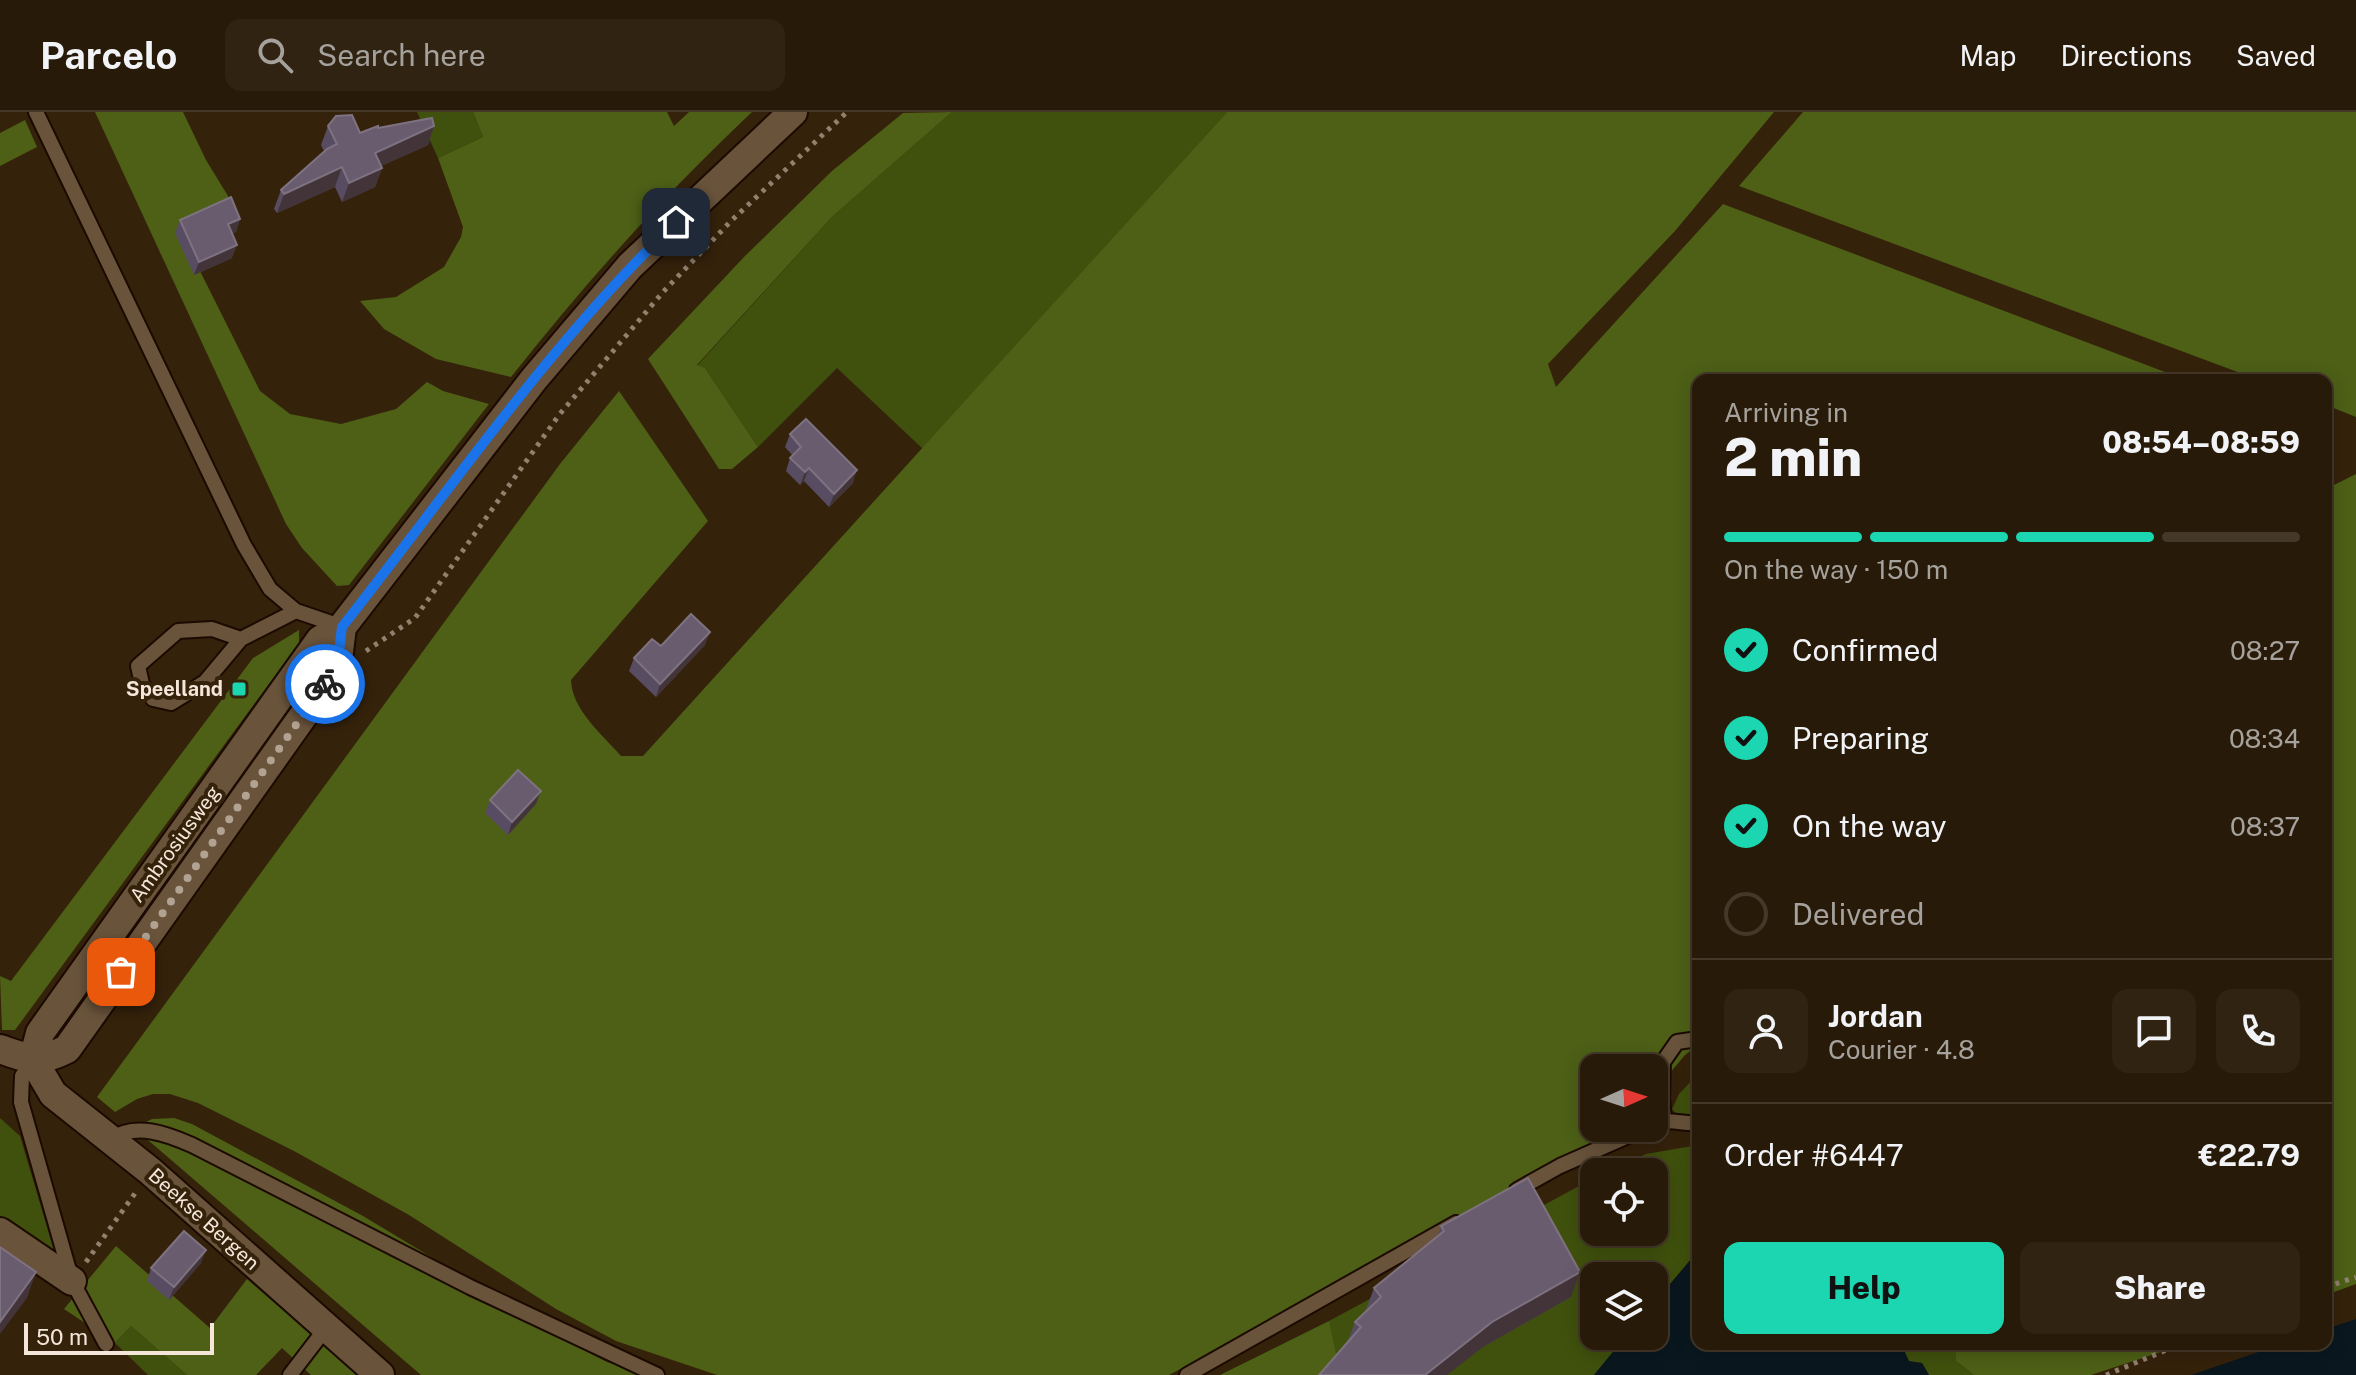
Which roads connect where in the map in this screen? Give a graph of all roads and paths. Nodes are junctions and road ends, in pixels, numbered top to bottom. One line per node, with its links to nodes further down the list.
1 (36, 112): 4 (lane)
2 (793, 112): 5 (street, Ambrosiusweg)
3 (847, 112): 7 (path)
4 (296, 611): 5 (lane); 6 (lane)
5 (342, 627): 7 (street, Ambrosiusweg); 11 (street, Ambrosiusweg)
6 (241, 639): 6 (lane)
7 (337, 668): 11 (street, Ambrosiusweg)
8 (1692, 1040): 10 (lane)
9 (0, 1049): 11 (street)
10 (1668, 1055)
11 (33, 1060): 14 (street, Beekse Bergen); 21 (lane)
12 (1668, 1123): 13 (lane)
13 (1692, 1124)
14 (111, 1139): 16 (street, Beekse Bergen); 28 (lane)
15 (1614, 1142): 17 (lane)
16 (150, 1171): 21 (path); 23 (street, Beekse Bergen)
17 (1508, 1194)
18 (1469, 1216): 29 (lane)
19 (0, 1232): 21 (street)
20 (2356, 1277): 22 (path)
21 (72, 1281): 24 (lane)
22 (2332, 1285)
23 (326, 1328): 26 (lane); 27 (street, Beekse Bergen)
24 (106, 1344)
25 (2166, 1350): 30 (path)
26 (290, 1375)
27 (380, 1375)
28 (657, 1375)
29 (1187, 1375)
30 (2106, 1375)

